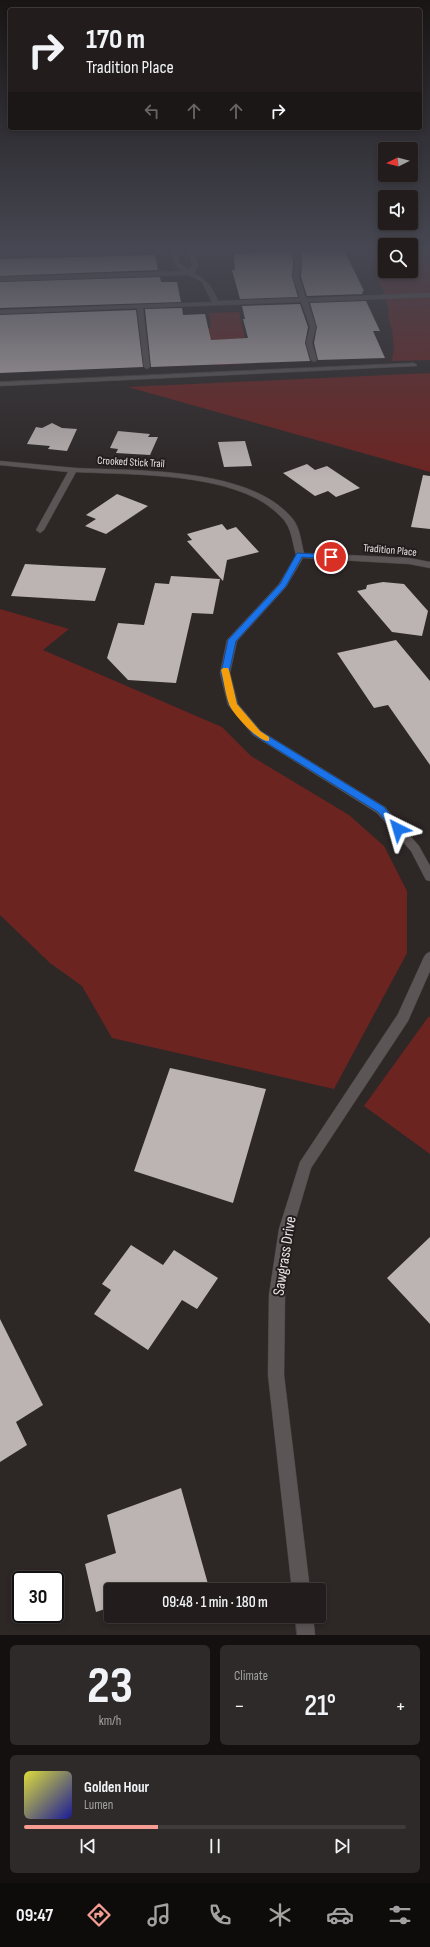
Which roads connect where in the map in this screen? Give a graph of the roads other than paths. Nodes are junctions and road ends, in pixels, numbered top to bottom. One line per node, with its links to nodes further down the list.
1 (142, 326): 5 (street)
2 (313, 326): 3 (street)
3 (314, 360)
4 (414, 365): 6 (street)
5 (147, 368)
6 (0, 384)
7 (0, 463): 8 (street, Crooked Stick Trail)
8 (73, 470): 9 (street); 10 (street, Crooked Stick Trail)
9 (40, 530)
10 (300, 555): 11 (street, Tradition Place); 12 (street)
11 (430, 565)
12 (430, 877)
13 (430, 957): 14 (street, Sawgrass Drive)
14 (300, 1583)
15 (305, 1623): 16 (street)
16 (306, 1635)

